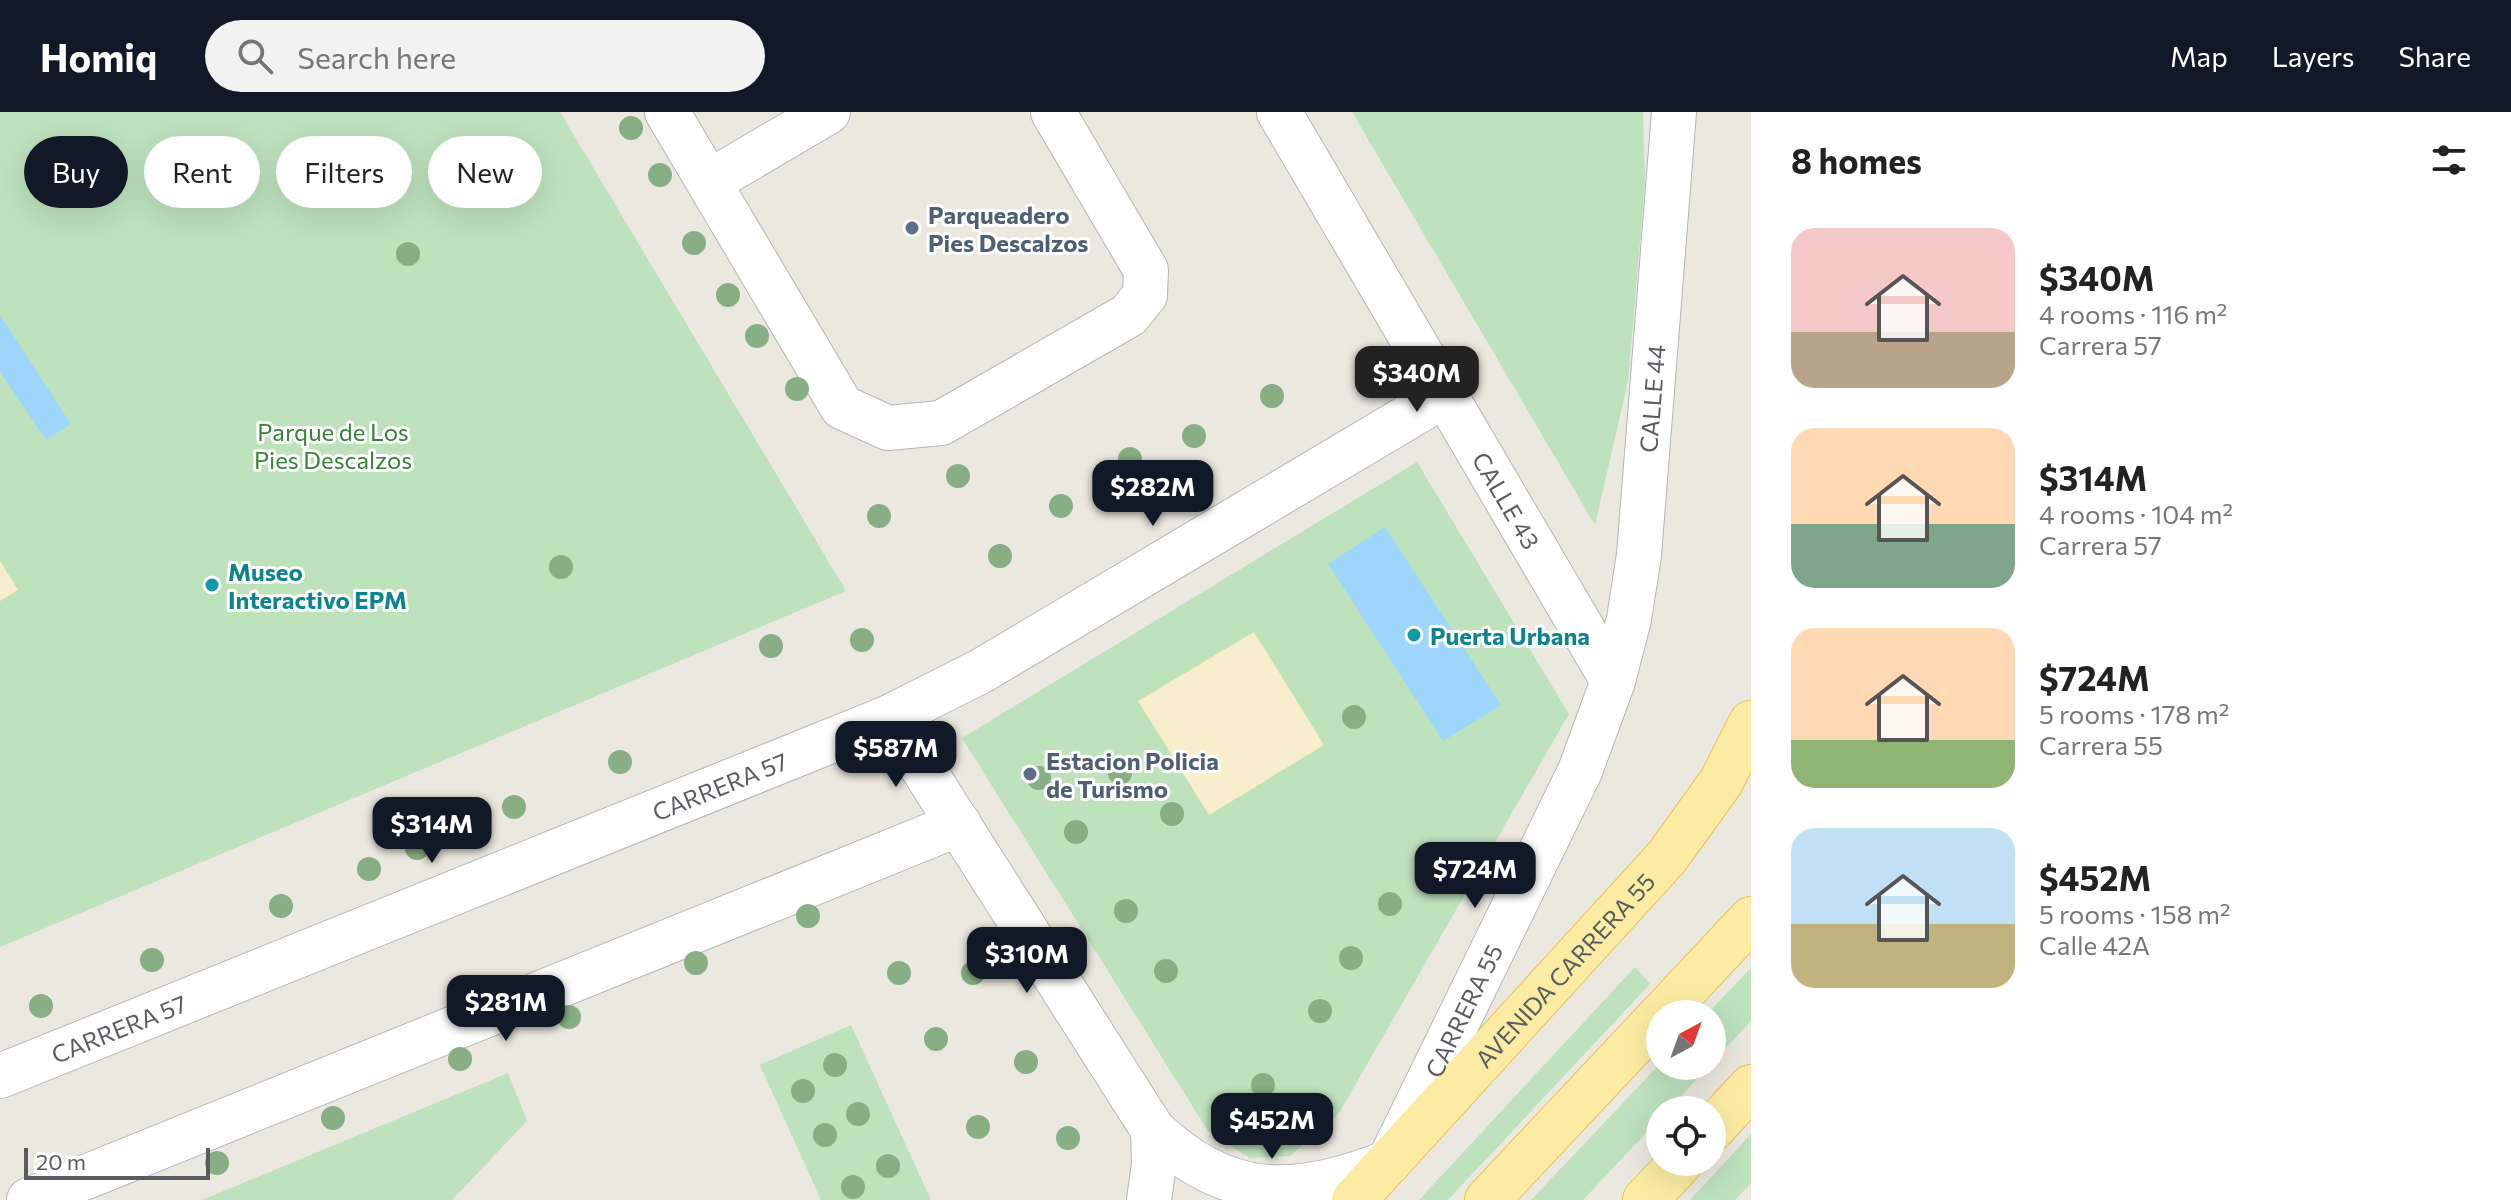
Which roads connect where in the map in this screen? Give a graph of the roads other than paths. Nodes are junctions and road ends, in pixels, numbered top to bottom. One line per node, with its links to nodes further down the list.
1 (667, 112): 6 (street)
2 (828, 112): 6 (street)
3 (1053, 112): 6 (street)
4 (1279, 112): 7 (street, CALLE 43)
5 (1674, 112): 8 (street, CALLE 44)
6 (709, 182)
7 (1445, 395): 8 (street, CALLE 43); 9 (street, CARRERA 57)
8 (1613, 681): 19 (street, CARRERA 55)
9 (890, 717): 11 (street); 15 (street, CARRERA 57)
10 (1751, 723): 19 (main road, AVENIDA CARRERA 55)
11 (959, 824): 18 (street); 22 (street)
12 (1751, 919): 13 (main road)
13 (1675, 1000)
14 (1646, 1031): 25 (main road)
15 (0, 1076)
16 (1751, 1087): 17 (main road)
17 (1726, 1114)
18 (1153, 1130): 21 (street); 23 (street)
19 (1389, 1162): 21 (street); 24 (main road, AVENIDA CARRERA 55)
20 (1668, 1176): 26 (main road)
21 (1250, 1198)
22 (29, 1200)
23 (1149, 1200)
24 (1354, 1200)
25 (1487, 1200)
26 (1645, 1200)

